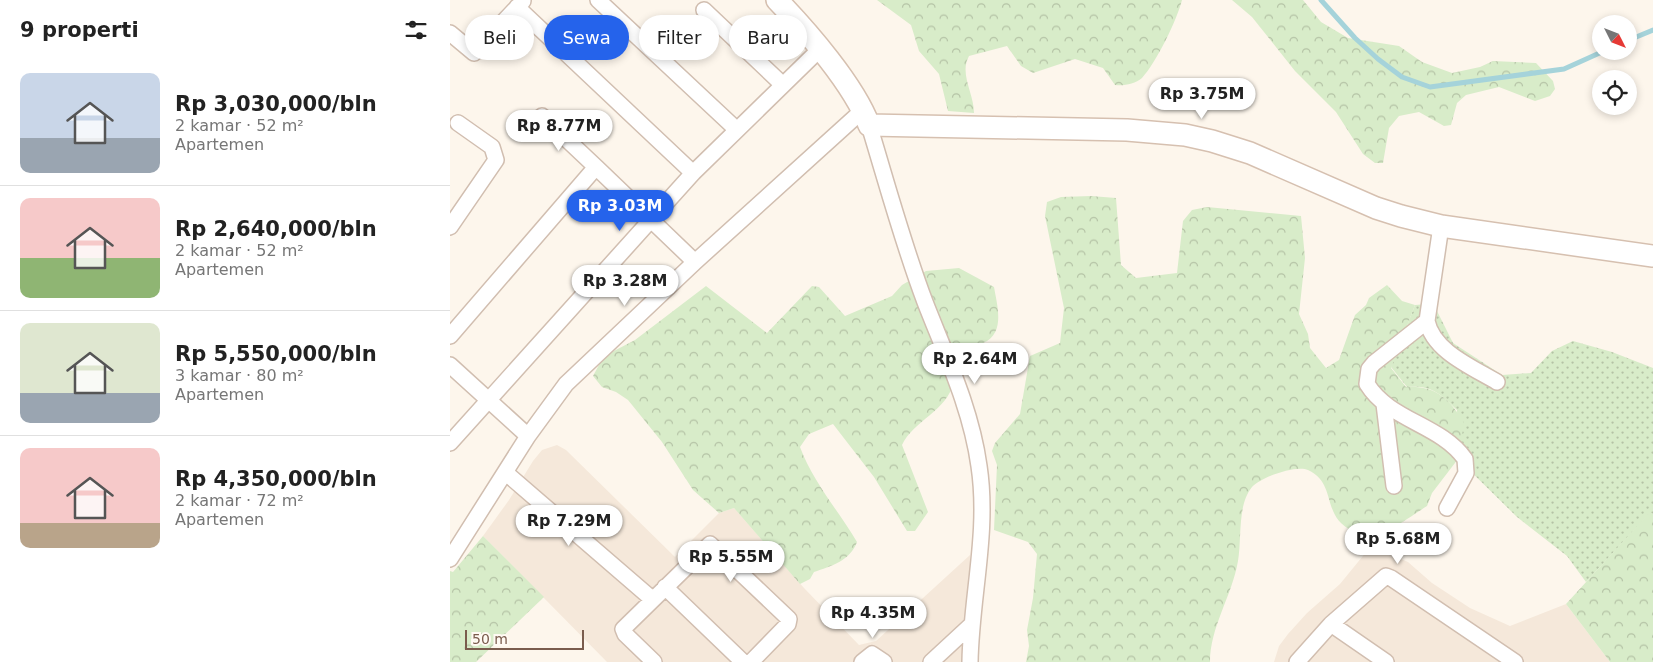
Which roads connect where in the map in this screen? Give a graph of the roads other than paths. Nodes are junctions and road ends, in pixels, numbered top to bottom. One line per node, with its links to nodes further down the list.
1 (598, 0): 11 (street)
2 (777, 0): 6 (street)
3 (521, 4): 5 (street); 13 (street)
4 (704, 10): 7 (street)
5 (450, 33)
6 (820, 49): 7 (street); 9 (street)
7 (783, 85): 11 (street)
8 (542, 116): 12 (street)
9 (866, 118): 15 (street); 18 (street); 34 (street)
10 (453, 124): 16 (street)
11 (737, 130): 13 (street)
12 (596, 167): 14 (street); 20 (street)
13 (693, 173): 14 (street)
14 (652, 219): 18 (street); 23 (street)
15 (1441, 226): 17 (street); 19 (street)
16 (450, 227)
17 (1653, 256)
18 (695, 262): 25 (street)
19 (1427, 321): 22 (street); 24 (street)
20 (450, 336)
21 (450, 365): 23 (street)
22 (1496, 382)
23 (489, 400): 25 (street); 26 (street)
24 (1384, 404): 28 (street); 29 (street)
25 (528, 436): 27 (street)
26 (450, 443)
27 (506, 473): 30 (street); 32 (street)
28 (1394, 486)
29 (1448, 508)
30 (450, 559)
31 (665, 587): 32 (street); 36 (street); 37 (street)
32 (652, 599): 35 (street)
33 (1331, 624): 42 (street); 43 (street); 44 (street)
34 (971, 625): 40 (street); 41 (street)
35 (654, 662)
36 (743, 662)
37 (751, 662)
38 (862, 662): 39 (street)
39 (884, 662)
40 (931, 662)
41 (970, 662)
42 (1297, 662)
43 (1386, 662)
44 (1514, 662)

